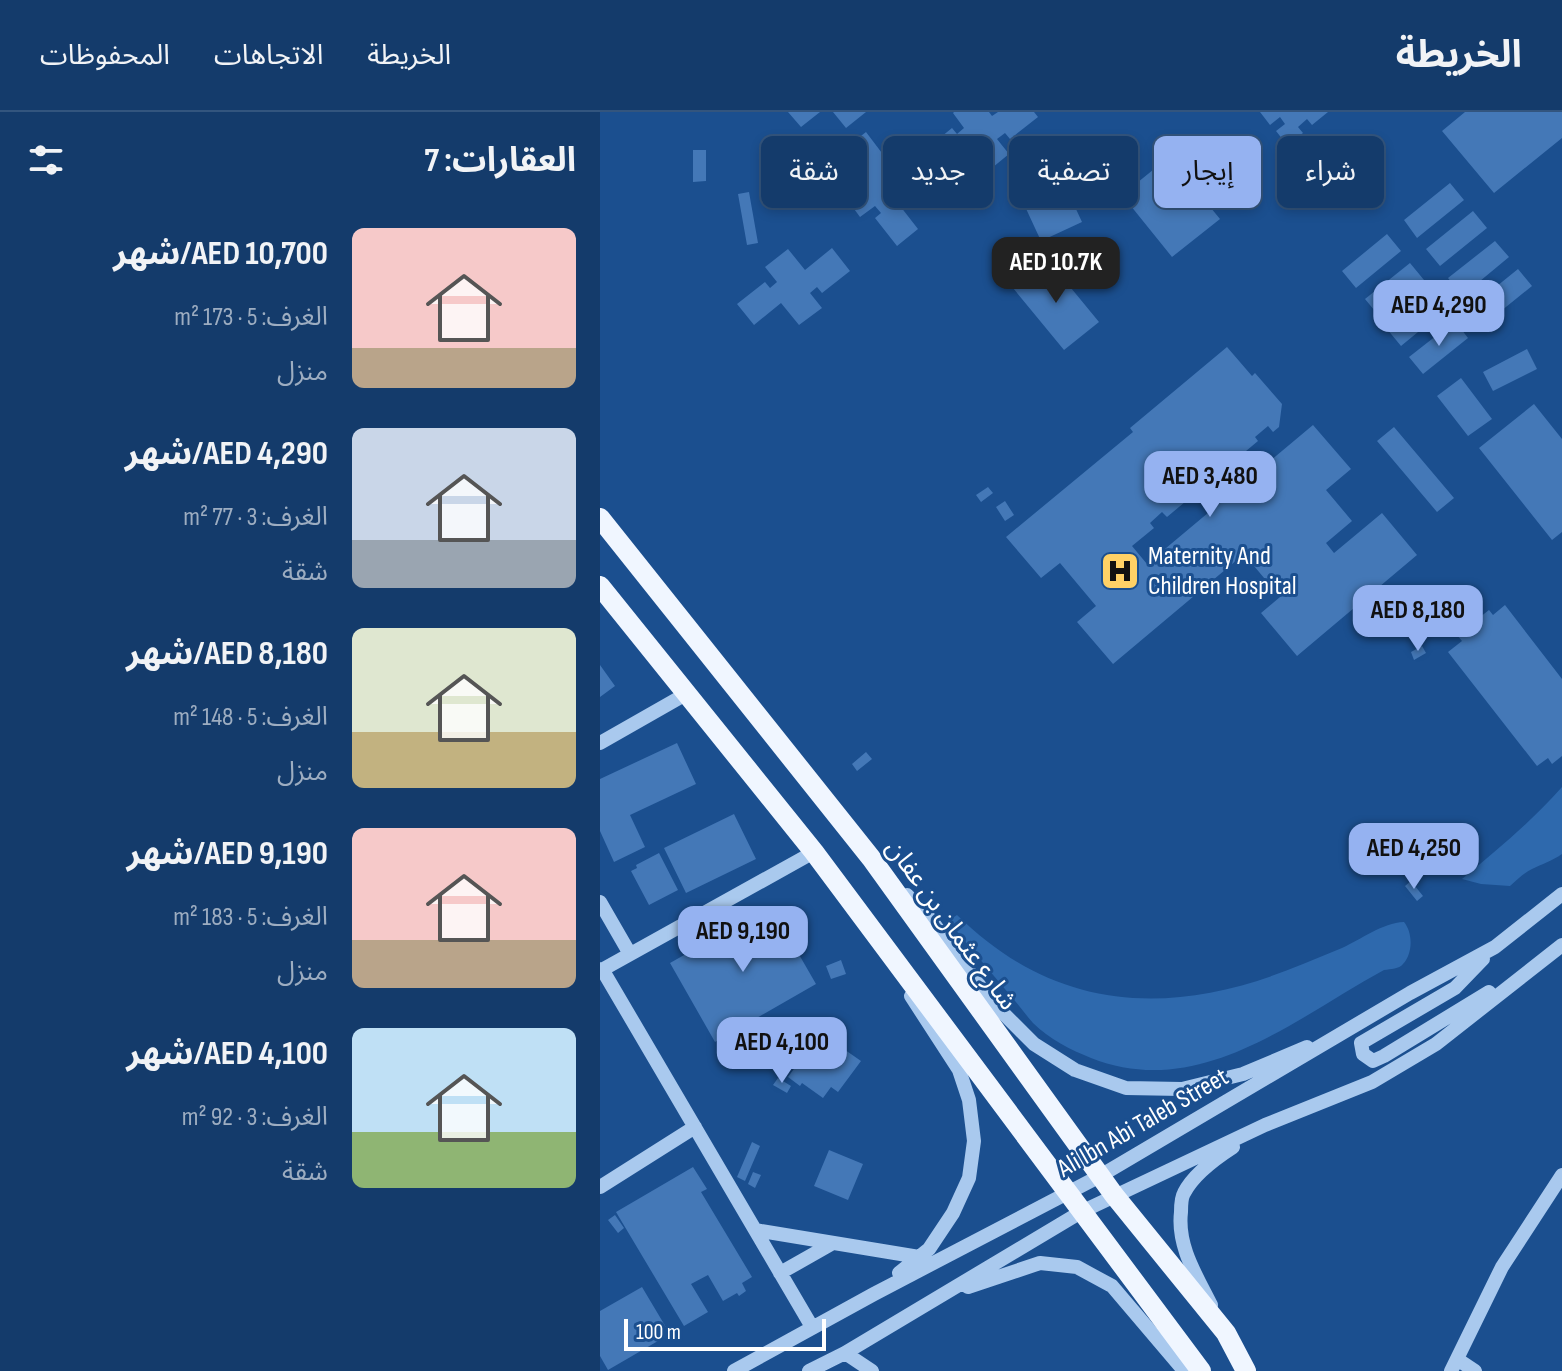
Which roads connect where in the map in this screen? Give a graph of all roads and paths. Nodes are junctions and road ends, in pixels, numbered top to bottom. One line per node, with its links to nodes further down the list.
1 (600, 518): 6 (main road, شارع عثمان بن عفان)
2 (600, 586): 3 (main road)
3 (686, 694): 4 (street); 5 (main road)
4 (600, 743)
5 (814, 852): 11 (street); 19 (main road); 24 (street)
6 (871, 858): 13 (street); 17 (main road, شارع عثمان بن عفان)
7 (1562, 894): 9 (street, Ali Ibn Abi Taleb Street)
8 (600, 902): 11 (street)
9 (1495, 947): 10 (street); 13 (street, Ali Ibn Abi Taleb Street)
10 (1559, 948): 14 (street)
11 (630, 954): 12 (street)
12 (601, 970): 15 (street)
13 (1359, 1025): 17 (street, Ali Ibn Abi Taleb Street)
14 (1265, 1125): 20 (street); 29 (street)
15 (695, 1127): 18 (street); 22 (street)
16 (1562, 1175): 31 (street)
17 (1100, 1176): 19 (street, Ali Ibn Abi Taleb Street); 20 (main road, شارع عثمان بن عفان)
18 (600, 1187)
19 (1068, 1194): 21 (main road); 26 (street, Ali Ibn Abi Taleb Street)
20 (1114, 1195): 21 (street); 29 (main road, شارع عثمان بن عفان)
21 (1081, 1212): 27 (street); 36 (main road)
22 (755, 1230): 23 (street); 25 (street)
23 (833, 1243): 24 (street); 25 (street)
24 (919, 1257): 26 (street)
25 (780, 1273): 28 (street)
26 (874, 1294): 28 (street, Ali Ibn Abi Taleb Street)
27 (923, 1306): 30 (street); 35 (street)
28 (812, 1327): 32 (street, Ali Ibn Abi Taleb Street)
29 (1226, 1333): 37 (main road, شارع عثمان بن عفان)
30 (845, 1353): 33 (street); 34 (street)
31 (1454, 1365): 38 (street)
32 (734, 1371)
33 (809, 1371)
34 (872, 1371)
35 (1190, 1371)
36 (1201, 1371)
37 (1246, 1371)
38 (1475, 1371)

